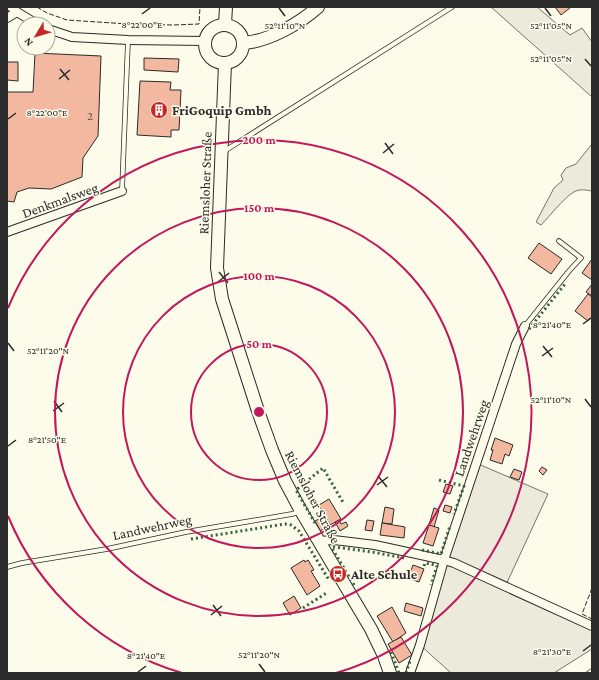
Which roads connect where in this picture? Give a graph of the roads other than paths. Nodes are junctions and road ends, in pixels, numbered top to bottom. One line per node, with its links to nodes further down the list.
1 (226, 7): 7 (main road)
2 (318, 7): 11 (main road)
3 (452, 7): 13 (lane)
4 (14, 9): 5 (street); 6 (street)
5 (25, 16)
6 (7, 18)
7 (225, 24): 10 (main road); 11 (main road)
8 (56, 32): 9 (street)
9 (128, 40): 10 (street); 14 (lane)
10 (205, 41): 12 (main road)
11 (244, 43): 12 (main road)
12 (225, 63): 13 (main road, Riemsloher Straße)
13 (221, 154): 18 (main road, Riemsloher Straße)
14 (122, 191): 15 (street, Denkmalsweg)
15 (7, 232)
16 (559, 241): 17 (lane)
17 (525, 326): 20 (street, Landwehrweg)
18 (301, 511): 19 (main road, Riemsloher Straße); 21 (lane, Landwehrweg)
19 (319, 541): 20 (street); 24 (main road, Riemsloher Straße)
20 (444, 560): 22 (street); 25 (street, Landwehrweg)
21 (7, 567)
22 (592, 626)
23 (592, 671): 26 (lane)
24 (390, 673)
25 (410, 673)
26 (589, 673)

